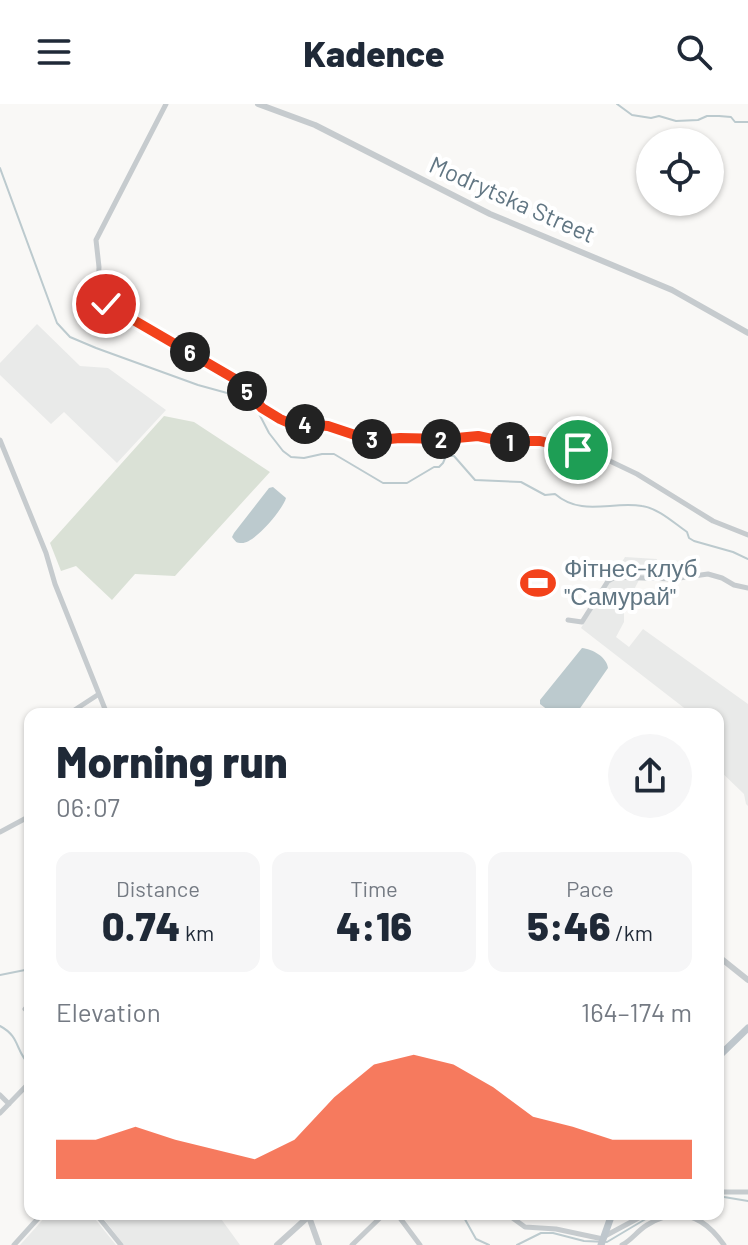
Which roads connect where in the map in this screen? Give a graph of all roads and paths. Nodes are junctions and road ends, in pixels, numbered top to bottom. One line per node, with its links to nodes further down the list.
1 (166, 104): 5 (street)
2 (258, 104): 3 (street, Modrytska Street)
3 (748, 333)
4 (0, 440): 8 (street)
5 (748, 535)
6 (748, 588): 7 (street)
7 (568, 620)
8 (99, 694): 9 (street); 10 (street)
9 (78, 708)
10 (105, 708)
11 (24, 819): 12 (street)
12 (0, 832)
13 (724, 961): 14 (street)
14 (748, 980)
15 (748, 1028): 16 (main road)
16 (724, 1051)
17 (24, 1088): 19 (street)
18 (0, 1095): 19 (street)
19 (9, 1104): 20 (street)
20 (0, 1113)
21 (724, 1192): 22 (street)
22 (748, 1192)
23 (37, 1220): 35 (street)
24 (101, 1220): 36 (street)
25 (303, 1220): 37 (street)
26 (310, 1220): 38 (street)
27 (378, 1220): 39 (street)
28 (401, 1220): 40 (street)
29 (515, 1220): 34 (street)
30 (610, 1220): 34 (main road)
31 (636, 1220): 34 (street)
32 (657, 1220): 41 (street)
33 (702, 1220): 42 (street)
34 (603, 1240)
35 (14, 1245)
36 (121, 1245)
37 (277, 1245)
38 (319, 1245)
39 (352, 1245)
40 (420, 1245)
41 (622, 1245)
42 (724, 1245)

